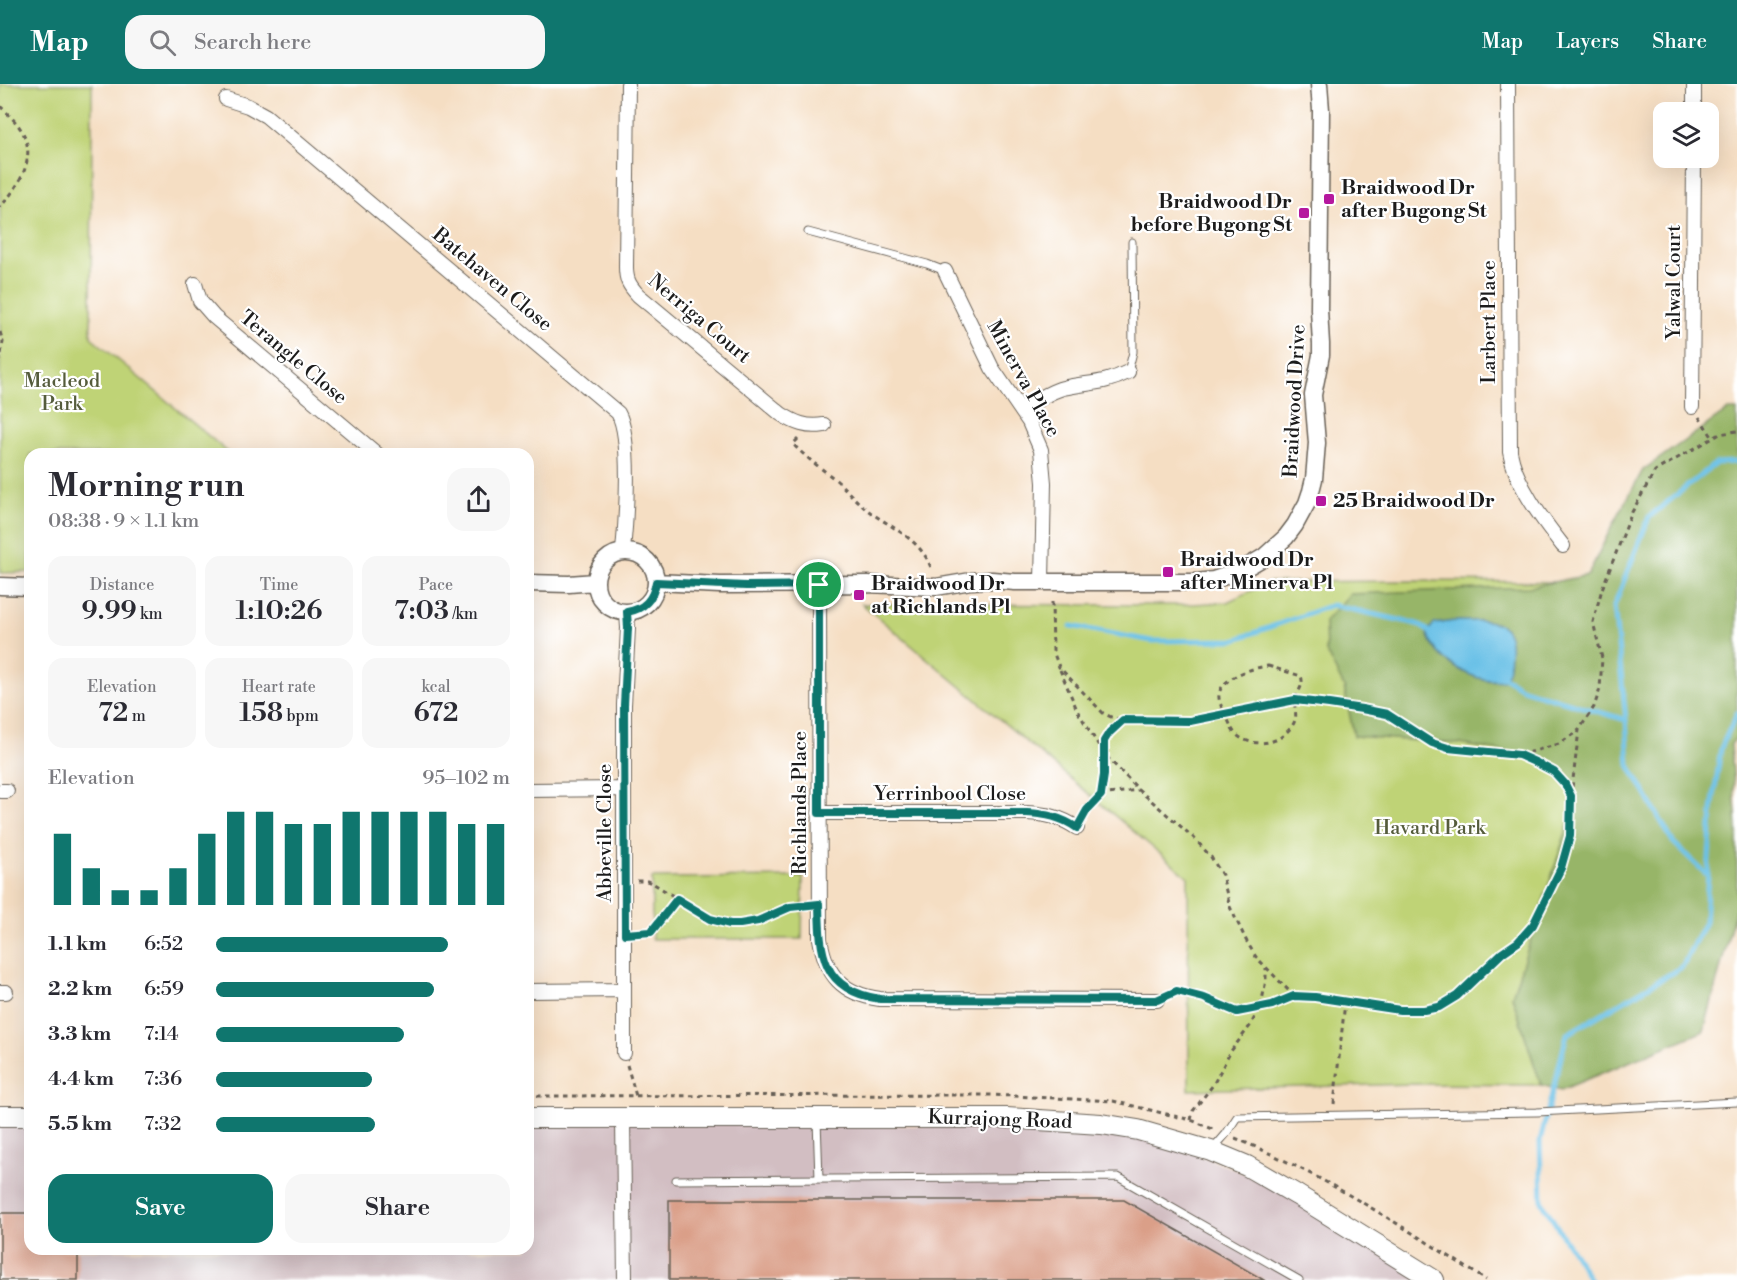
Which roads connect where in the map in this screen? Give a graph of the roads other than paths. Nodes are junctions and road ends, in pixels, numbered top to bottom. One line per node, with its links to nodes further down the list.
1 (628, 84): 15 (street, Nerriga Court)
2 (1319, 84): 21 (street, Braidwood Drive)
3 (1508, 84): 17 (street, Larbert Place)
4 (1695, 84): 6 (street)
5 (226, 99): 18 (street, Batehaven Close)
6 (1694, 102)
7 (1694, 168): 13 (street, Yalwal Court)
8 (808, 232): 10 (lane, Minerva Place)
9 (1132, 242): 12 (lane)
10 (945, 271): 14 (street, Minerva Place)
11 (195, 284): 16 (street, Terangle Close)
12 (1128, 372): 14 (street)
13 (1692, 407)
14 (1020, 410): 21 (street, Minerva Place)
15 (824, 425)
16 (370, 448)
17 (1563, 546)
18 (623, 551): 19 (street); 20 (street)
19 (595, 582): 22 (street); 26 (street)
20 (656, 582): 23 (street, Braidwood Drive); 26 (street)
21 (1042, 582): 23 (street, Braidwood Drive)
22 (534, 583)
23 (819, 585): 29 (street, Richlands Place)
24 (0, 586): 25 (street)
25 (24, 587)
26 (627, 612): 27 (street, Abbeville Close)
27 (624, 789): 28 (street); 32 (street, Abbeville Close)
28 (534, 790)
29 (819, 813): 30 (street, Yerrinbool Close); 33 (street, Richlands Place)
30 (1077, 828)
31 (534, 990): 32 (street)
32 (624, 990): 34 (street, Abbeville Close)
33 (1157, 1000)
34 (624, 1053)
35 (1737, 1102): 41 (lane)
36 (0, 1116): 37 (main road)
37 (24, 1116)
38 (817, 1117): 40 (main road, Kurrajong Road); 41 (main road, Kurrajong Road); 42 (lane)
39 (534, 1118): 40 (main road, Kurrajong Road)
40 (623, 1119): 44 (street)
41 (1211, 1151): 46 (main road, Kurrajong Road)
42 (819, 1179): 43 (lane); 45 (lane)
43 (676, 1180)
44 (625, 1280)
45 (1299, 1280)
46 (1434, 1280)

